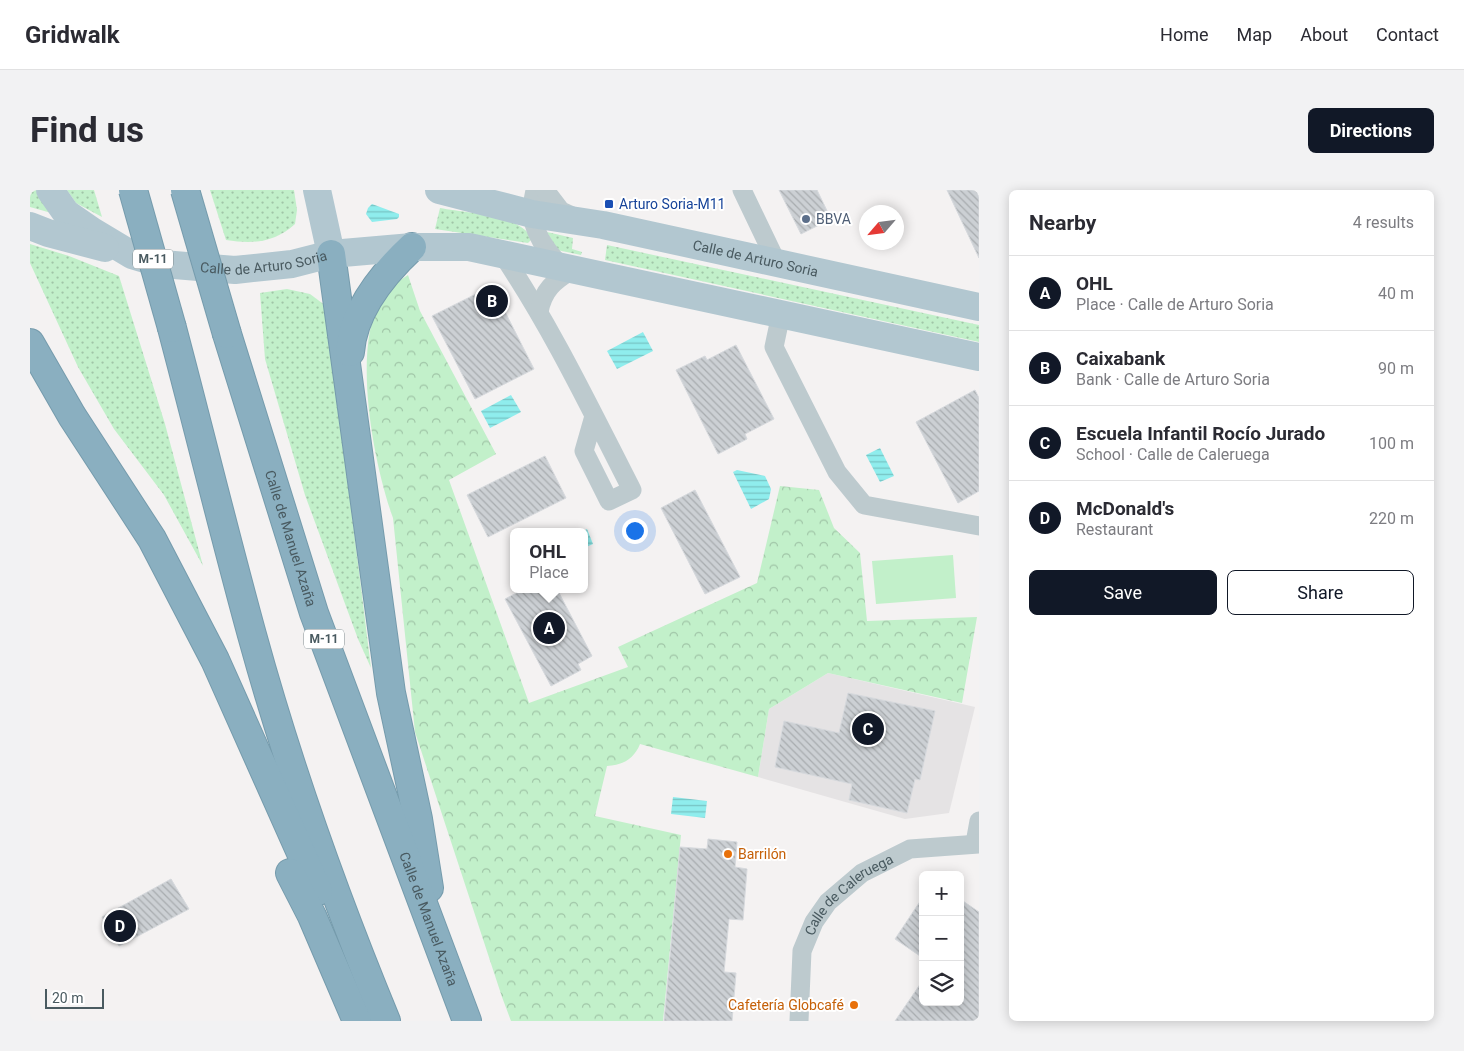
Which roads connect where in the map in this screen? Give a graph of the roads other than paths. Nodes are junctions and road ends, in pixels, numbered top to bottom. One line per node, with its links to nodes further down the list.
1 (50, 190): 14 (main road, Calle de Arturo Soria)
2 (133, 190): 28 (highway, M-11, bridge)
3 (185, 190): 29 (highway, Calle de Manuel Azaña / M-11, bridge)
4 (317, 190): 12 (main road)
5 (439, 190): 8 (main road, Calle de Arturo Soria)
6 (545, 190): 9 (street)
7 (742, 190): 15 (street)
8 (532, 198): 9 (main road, Calle de Arturo Soria); 16 (street)
9 (582, 221): 15 (main road, Calle de Arturo Soria)
10 (30, 226): 14 (main road)
11 (412, 247): 12 (main road, Calle de Arturo Soria); 13 (main road, Calle de Arturo Soria); 22 (highway)
12 (331, 254): 14 (main road, Calle de Arturo Soria); 22 (highway)
13 (502, 254): 16 (main road, Calle de Arturo Soria); 18 (street)
14 (132, 255)
15 (777, 263): 17 (main road, Calle de Arturo Soria)
16 (568, 269): 18 (street); 19 (main road, Calle de Arturo Soria)
17 (979, 307)
18 (539, 312): 23 (street)
19 (781, 314): 21 (main road, Calle de Arturo Soria); 24 (street)
20 (30, 343): 25 (highway)
21 (979, 357)
22 (348, 376): 29 (highway)
23 (594, 416)
24 (979, 526)
25 (187, 606): 28 (highway); 30 (highway)
26 (979, 821): 27 (street)
27 (977, 844): 33 (street, Calle de Caleruega)
28 (347, 926): 31 (highway, M-11)
29 (436, 939): 32 (highway, Calle de Manuel Azaña / M-11)
30 (357, 1021)
31 (386, 1021)
32 (467, 1021)
33 (799, 1021)

